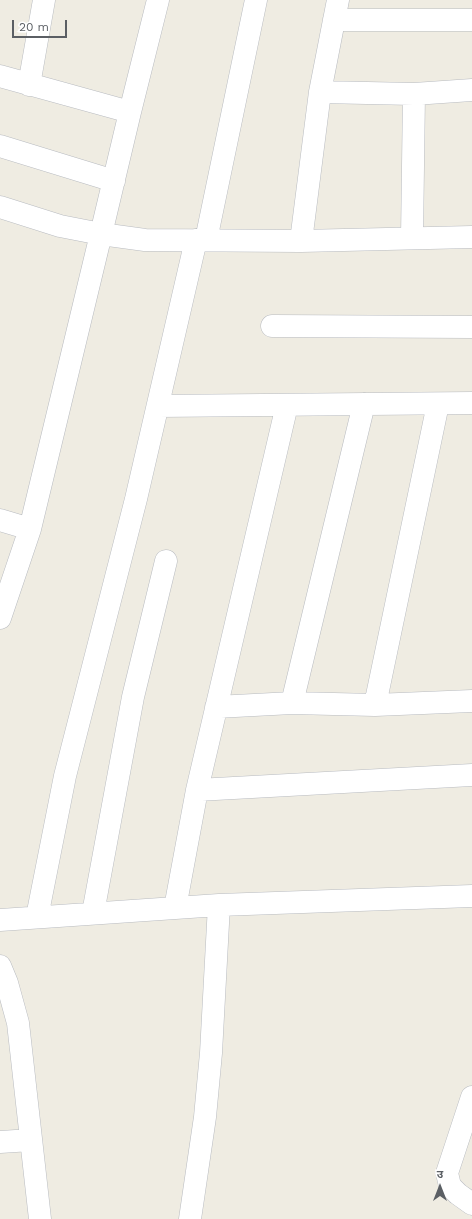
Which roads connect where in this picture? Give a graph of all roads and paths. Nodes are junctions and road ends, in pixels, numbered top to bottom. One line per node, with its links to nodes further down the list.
1 (44, 0): 7 (street)
2 (158, 0): 11 (street)
3 (256, 0): 18 (street)
4 (336, 10): 5 (street); 9 (street)
5 (472, 20)
6 (0, 76): 7 (street)
7 (29, 85): 11 (street)
8 (472, 90): 10 (street)
9 (320, 92): 10 (street); 19 (street)
10 (414, 94): 17 (street)
11 (130, 112): 13 (street)
12 (0, 146): 13 (street)
13 (114, 181): 15 (street)
14 (0, 207): 15 (street)
15 (101, 234): 18 (street); 28 (street)
16 (472, 237): 17 (street)
17 (412, 238): 19 (street)
18 (201, 240): 19 (street); 26 (street)
19 (301, 241)
20 (272, 326): 21 (street)
21 (472, 327)
22 (472, 403): 24 (street)
23 (364, 404): 24 (street); 25 (street); 32 (street)
24 (438, 404): 33 (street)
25 (287, 405): 26 (street); 34 (street)
26 (158, 406): 41 (street)
27 (0, 520): 28 (street)
28 (30, 529): 30 (street)
29 (166, 561): 40 (street)
30 (0, 618)
31 (472, 701): 33 (street)
32 (292, 703): 33 (street); 34 (street)
33 (375, 705)
34 (216, 707): 36 (street)
35 (472, 775): 36 (street)
36 (197, 790): 39 (street)
37 (472, 896): 38 (street)
38 (219, 905): 39 (street); 49 (street)
39 (175, 908): 40 (street)
40 (93, 913): 41 (street)
41 (37, 917): 42 (street)
42 (0, 920)
43 (0, 966): 45 (street)
44 (472, 1097): 47 (street)
45 (31, 1140): 46 (street); 48 (street)
46 (0, 1142)
47 (472, 1204)
48 (40, 1219)
49 (190, 1219)

